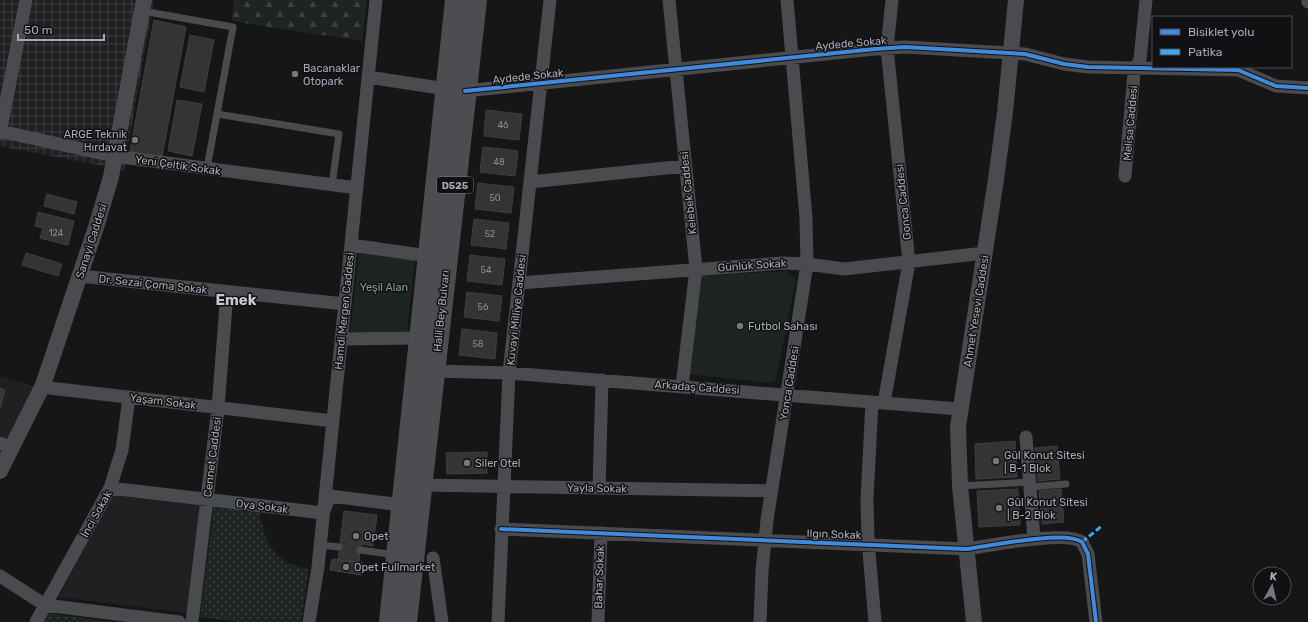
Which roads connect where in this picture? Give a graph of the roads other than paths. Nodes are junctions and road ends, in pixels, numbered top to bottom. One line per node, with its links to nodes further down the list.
1 (26, 0): 22 (street)
2 (376, 0): 17 (street, Hamdi Mergen Caddesi)
3 (456, 0): 20 (highway, Halil Bey Bulvarı / D525)
4 (476, 0): 20 (highway, Halil Bey Bulvarı / D525)
5 (550, 0): 18 (street, Kuvayi Milliye Caddesi)
6 (669, 0): 16 (street, Kelebek Caddesi)
7 (786, 0): 14 (street, Yonca Caddesi)
8 (892, 0): 12 (street, Gonca Caddesi)
9 (1016, 0): 13 (street, Ahmet Yesevi Caddesi)
10 (1146, 0): 15 (street, Melisa Caddesi)
11 (143, 5): 21 (lane); 23 (street, Sanayi Caddesi)
12 (887, 48): 13 (street, Aydede Sokak); 14 (street, Aydede Sokak); 33 (street, Gonca Caddesi)
13 (1011, 53): 15 (street, Aydede Sokak); 31 (street, Ahmet Yesevi Caddesi)
14 (791, 57): 16 (street, Aydede Sokak); 34 (street, Yonca Caddesi)
15 (1136, 68): 19 (street, Aydede Sokak); 26 (street, Melisa Caddesi)
16 (676, 69): 18 (street, Aydede Sokak); 24 (street, Kelebek Caddesi)
17 (368, 77): 20 (street, Aydede Sokak); 29 (street, Hamdi Mergen Caddesi)
18 (540, 83): 20 (street, Aydede Sokak); 27 (street, Kuvayi Milliye Caddesi)
19 (1308, 88)
20 (456, 90): 32 (highway, Halil Bey Bulvarı / D525); 42 (highway, Halil Bey Bulvarı / D525)
21 (217, 114): 25 (lane); 28 (lane)
22 (0, 132): 23 (street, Yeni Çeltik Sokak)
23 (114, 156): 25 (street, Yeni Çeltik Sokak); 36 (street, Sanayi Caddesi)
24 (685, 166): 27 (street); 35 (street, Kelebek Caddesi)
25 (207, 168): 28 (street, Yeni Çeltik Sokak)
26 (1125, 176)
27 (530, 182): 37 (street, Kuvayi Milliye Caddesi)
28 (332, 185): 29 (street, Yeni Çeltik Sokak)
29 (357, 188): 30 (street, Hamdi Mergen Caddesi)
30 (351, 245): 32 (street); 39 (street, Hamdi Mergen Caddesi)
31 (985, 253): 33 (street, Günlük Sokak); 51 (street, Ahmet Yesevi Caddesi)
32 (428, 256): 40 (highway, Halil Bey Bulvarı / D525)
33 (909, 262): 34 (street, Günlük Sokak); 49 (street, Gonca Caddesi)
34 (807, 264): 35 (street, Günlük Sokak); 47 (street, Yonca Caddesi)
35 (696, 269): 37 (street, Günlük Sokak); 45 (street, Kelebek Caddesi)
36 (80, 276): 38 (street, Dr. Sezai Çoma Sokak); 46 (street, Sanayi Caddesi)
37 (519, 283): 43 (street, Kuvayi Milliye Caddesi)
38 (227, 292): 39 (street, Dr. Sezai Çoma Sokak); 50 (street, Cennet Caddesi)
39 (345, 304): 41 (street, Hamdi Mergen Caddesi)
40 (420, 338): 41 (street); 65 (highway, Halil Bey Bulvarı / D525)
41 (341, 339): 52 (street, Hamdi Mergen Caddesi)
42 (434, 371): 43 (street, Arkadaş Caddesi); 58 (highway, Halil Bey Bulvarı / D525)
43 (509, 373): 44 (street, Arkadaş Caddesi); 59 (street, Kuvayi Milliye Caddesi)
44 (602, 380): 45 (street, Arkadaş Caddesi); 62 (street)
45 (682, 386): 47 (street, Arkadaş Caddesi)
46 (41, 387): 48 (street, Yaşam Sokak); 54 (street, Sanayi Caddesi)
47 (787, 394): 49 (street, Arkadaş Caddesi); 63 (street, Yonca Caddesi)
48 (129, 398): 50 (street, Yaşam Sokak); 61 (street, İnci Sokak)
49 (878, 402): 51 (street, Arkadaş Caddesi); 72 (street, Gonca Caddesi)
50 (218, 408): 52 (street, Yaşam Sokak); 64 (street, Cennet Caddesi)
51 (959, 409): 60 (street, Ahmet Yesevi Caddesi)
52 (333, 421): 66 (street, Hamdi Mergen Caddesi)
53 (1026, 437): 56 (street)
54 (6, 446): 55 (street, Sanayi Caddesi)
55 (0, 470)
56 (1030, 484): 57 (lane); 60 (lane); 69 (street)
57 (1066, 484)
58 (422, 485): 59 (street, Yayla Sokak); 86 (highway, Halil Bey Bulvarı / D525)
59 (503, 486): 62 (street, Yayla Sokak); 67 (street, Kuvayi Milliye Caddesi)
60 (960, 486): 74 (street, Ahmet Yesevi Caddesi)
61 (110, 488): 64 (street, Oya Sokak); 79 (street, İnci Sokak)
62 (599, 488): 63 (street, Yayla Sokak)
63 (772, 491): 70 (street, Yonca Caddesi)
64 (207, 500): 66 (street, Oya Sokak); 83 (street, Cennet Caddesi)
65 (402, 505): 66 (street); 76 (highway, Halil Bey Bulvarı / D525)
66 (323, 513): 71 (street, Hamdi Mergen Caddesi)
67 (502, 529): 68 (street, Ilgın Sokak); 88 (street, Kuvayi Milliye Caddesi)
68 (601, 533): 70 (street, Ilgın Sokak); 89 (street, Bahar Sokak)
69 (1034, 539): 74 (street, Ilgın Sokak); 93 (street, Ilgın Sokak)
70 (765, 540): 72 (street, Ilgın Sokak); 90 (street, Yonca Caddesi)
71 (320, 545): 73 (lane); 84 (street, Hamdi Mergen Caddesi)
72 (869, 545): 74 (street, Ilgın Sokak); 91 (street, Gonca Caddesi)
73 (339, 547)
74 (966, 549): 92 (street, Ahmet Yesevi Caddesi)
75 (360, 550): 76 (lane)
76 (397, 555): 85 (highway, Halil Bey Bulvarı / D525)
77 (433, 558): 87 (street)
78 (0, 576): 79 (street)
79 (45, 604): 80 (street); 81 (street, İnci Sokak)
80 (133, 619): 82 (street)
81 (36, 622)
82 (179, 622)
83 (192, 622)
84 (309, 622)
85 (390, 622)
86 (406, 622)
87 (442, 622)
88 (498, 622)
89 (598, 622)
90 (760, 622)
91 (875, 622)
92 (974, 622)
93 (1096, 622)

